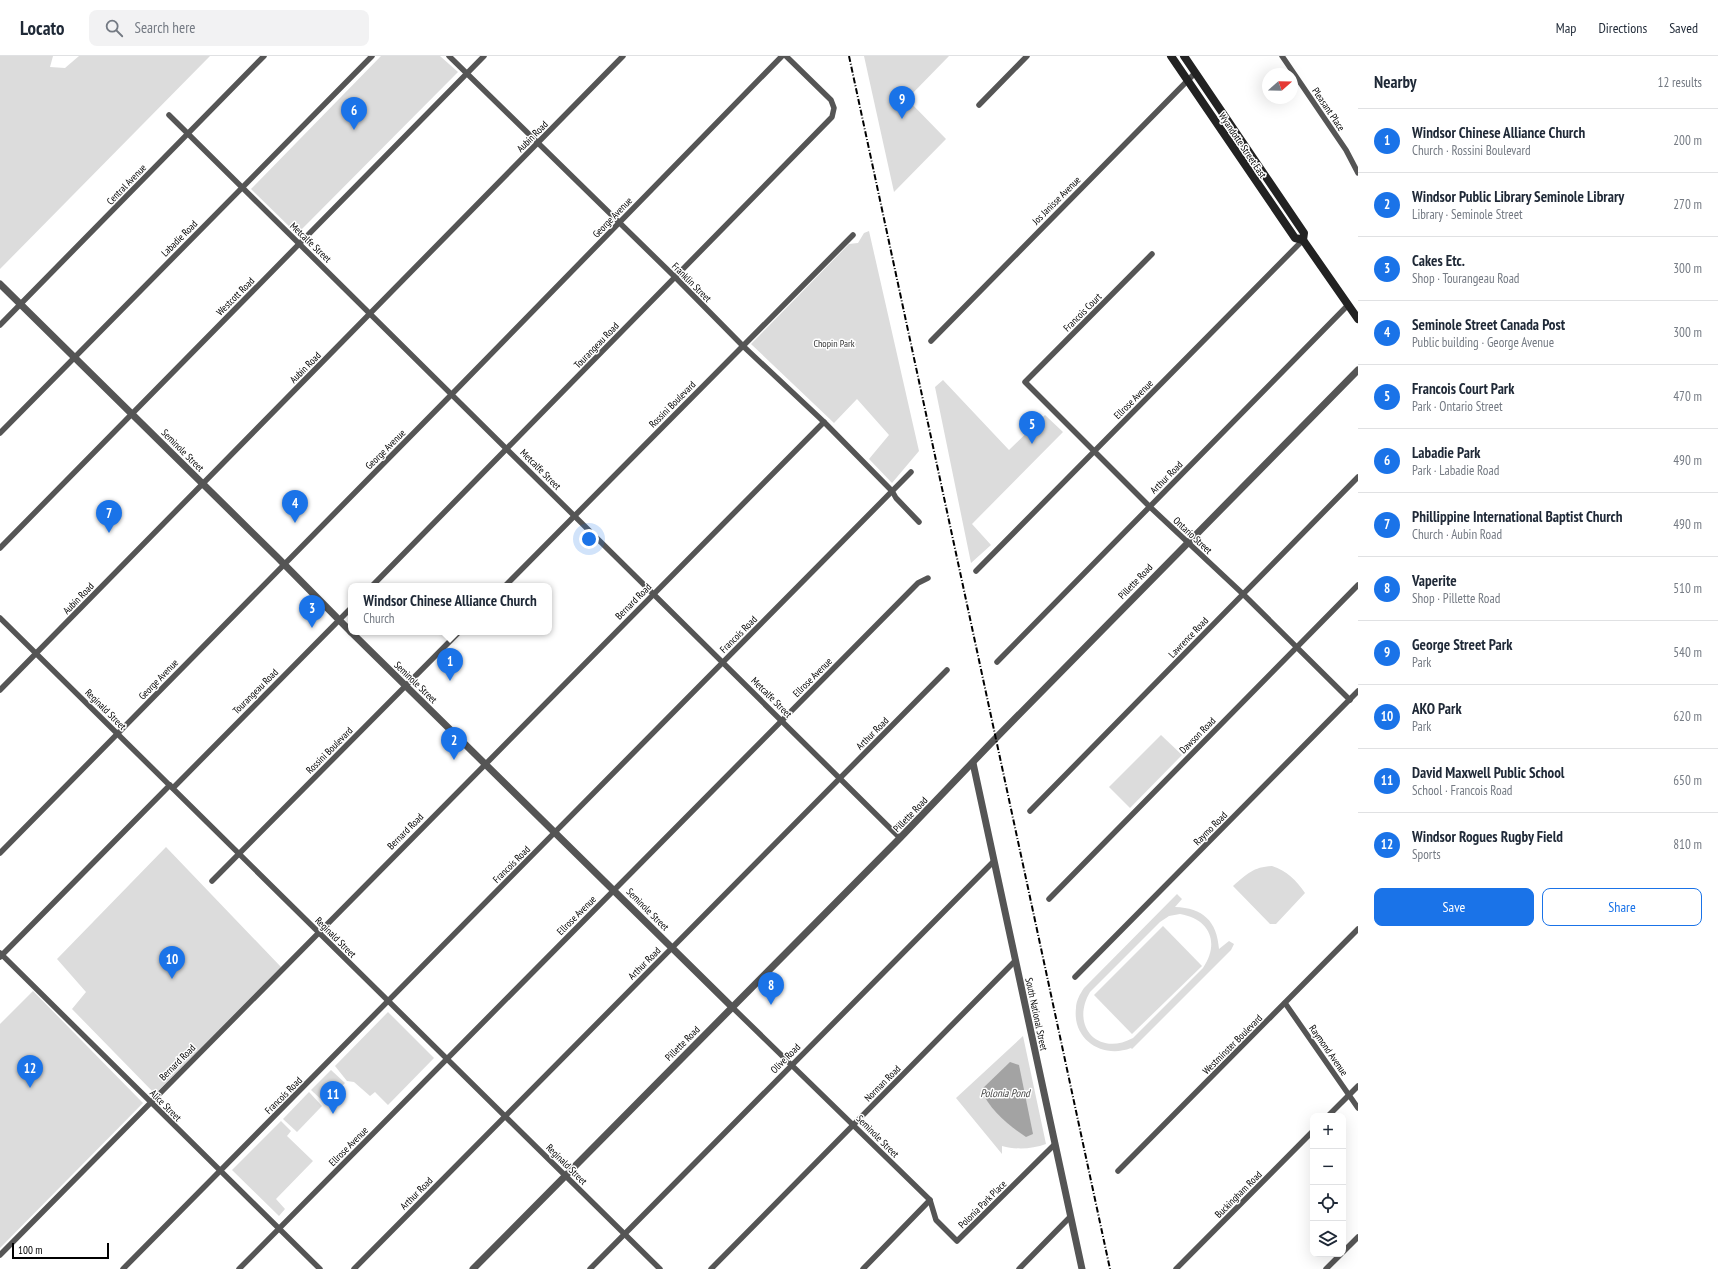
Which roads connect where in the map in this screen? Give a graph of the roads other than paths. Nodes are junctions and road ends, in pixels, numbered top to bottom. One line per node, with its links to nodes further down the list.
1 (264, 56): 17 (street, Central Avenue)
2 (372, 56): 20 (street, Labadie Road)
3 (449, 56): 12 (street, Franklin Street)
4 (484, 56): 12 (street, Westcott Road)
5 (624, 56): 18 (street, Aubin Road)
6 (782, 56): 21 (street, George Avenue)
7 (786, 56): 26 (street, Tourangeau Road)
8 (1027, 56): 15 (street)
9 (1172, 56): 14 (main road, Wyandotte Street East)
10 (1184, 56): 13 (main road, Wyandotte Street East)
11 (1282, 56): 19 (street, Pleasant Place)
12 (467, 73): 18 (street, Franklin Street); 24 (street, Westcott Road)
13 (1195, 73): 14 (street, Jos Janisse Avenue); 23 (main road, Wyandotte Street East)
14 (1187, 81): 23 (main road, Wyandotte Street East); 33 (street, Jos Janisse Avenue)
15 (979, 104)
16 (169, 114): 17 (street, Metcalfe Street)
17 (188, 133): 20 (street, Metcalfe Street); 28 (street, Central Avenue)
18 (538, 143): 21 (street, Franklin Street); 30 (street, Aubin Road)
19 (1358, 173)
20 (243, 187): 24 (street, Metcalfe Street); 35 (street, Labadie Road)
21 (619, 222): 26 (street, Franklin Street); 38 (street, George Avenue)
22 (853, 235): 34 (street, Rossini Boulevard)
23 (1303, 240): 29 (main road, Wyandotte Street East); 43 (street, Ellrose Avenue)
24 (300, 243): 30 (street, Metcalfe Street); 39 (street, Westcott Road)
25 (1152, 254): 37 (street, Francois Court)
26 (675, 277): 34 (street, Franklin Street); 42 (street, Tourangeau Road)
27 (0, 284): 28 (street, Seminole Street)
28 (20, 304): 32 (street, Central Avenue); 35 (street, Seminole Street)
29 (1348, 305): 31 (main road, Wyandotte Street East); 48 (street, Arthur Road)
30 (371, 313): 38 (street, Metcalfe Street); 46 (street, Aubin Road)
31 (1358, 319)
32 (0, 325)
33 (931, 341)
34 (743, 346): 40 (street, Franklin Street); 49 (street, Rossini Boulevard)
35 (75, 358): 39 (street, Seminole Street); 41 (street, Labadie Road)
36 (1358, 370): 51 (street, Pillette Road)
37 (1025, 382): 43 (street, Ontario Street)
38 (452, 394): 42 (street, Metcalfe Street); 53 (street, George Avenue)
39 (132, 414): 46 (street, Seminole Street); 52 (street, Westcott Road)
40 (824, 422): 47 (street, Franklin Street); 59 (street, Bernard Road)
41 (0, 433)
42 (508, 449): 49 (street, Metcalfe Street); 56 (street, Tourangeau Road)
43 (1095, 451): 48 (street, Ontario Street); 54 (street, Ellrose Avenue)
44 (911, 472): 47 (street, Francois Road)
45 (1358, 477): 60 (street, Lawrence Road)
46 (203, 484): 53 (street, Seminole Street); 68 (street, Aubin Road)
47 (892, 491): 50 (street, Franklin Street); 69 (street, Francois Road)
48 (1149, 506): 51 (street, Ontario Street); 70 (street, Arthur Road)
49 (575, 515): 57 (street, Rossini Boulevard); 59 (street, Metcalfe Street)
50 (919, 522)
51 (1187, 543): 60 (street, Ontario Street); 79 (street, Pillette Road)
52 (0, 548)
53 (284, 564): 63 (street, Seminole Street); 77 (street, George Avenue)
54 (976, 571)
55 (928, 578): 76 (street, Ellrose Avenue)
56 (375, 583)
57 (508, 583)
58 (1358, 585): 67 (street, Dawson Road)
59 (654, 593): 69 (street, Metcalfe Street); 78 (street, Bernard Road)
60 (1243, 594): 67 (street, Ontario Street); 82 (street, Lawrence Road)
61 (348, 611): 63 (street, Tourangeau Road)
62 (0, 618): 68 (street, Reginald Street)
63 (339, 620): 64 (street, Seminole Street); 81 (street, Tourangeau Road)
64 (348, 629)
65 (354, 635): 72 (street, Seminole Street)
66 (456, 635): 72 (street, Rossini Boulevard)
67 (1296, 647): 75 (street, Ontario Street); 90 (street, Dawson Road)
68 (36, 654): 73 (street, Aubin Road); 77 (street, Reginald Street)
69 (723, 662): 76 (street, Metcalfe Street); 83 (street, Francois Road)
70 (997, 662)
71 (947, 670): 80 (street, Arthur Road)
72 (406, 686): 78 (street, Seminole Street); 86 (street, Rossini Boulevard)
73 (0, 690)
74 (1358, 691): 75 (street, Raymo Road)
75 (1350, 700): 96 (street, Raymo Road)
76 (782, 720): 80 (street, Metcalfe Street); 89 (street, Ellrose Avenue)
77 (117, 734): 81 (street, Reginald Street); 85 (street, George Avenue)
78 (485, 763): 83 (street, Seminole Street); 92 (street, Bernard Road)
79 (973, 763): 84 (street, Pillette Road); 87 (street, South National Street)
80 (840, 778): 84 (street, Metcalfe Street); 93 (street, Arthur Road)
81 (171, 786): 86 (street, Reginald Street); 94 (street, Tourangeau Road)
82 (1030, 811)
83 (556, 832): 89 (street, Seminole Street); 97 (street, Francois Road)
84 (900, 838): 99 (street, Pillette Road)
85 (0, 853)
86 (239, 854): 88 (street, Rossini Boulevard); 92 (street, Reginald Street)
87 (994, 861): 95 (street, South National Street); 101 (street, Olive Road)
88 (212, 881)
89 (614, 889): 93 (street, Seminole Street); 100 (street, Ellrose Avenue)
90 (1049, 899)
91 (1358, 929): 98 (street, Westminster Boulevard)
92 (319, 932): 97 (street, Reginald Street); 104 (street, Bernard Road)
93 (672, 947): 99 (street, Seminole Street); 107 (street, Arthur Road)
94 (1, 955): 104 (street, Alice Street)
95 (1015, 961): 108 (street, Norman Road); 110 (street, South National Street)
96 (1075, 977)
97 (388, 1001): 100 (street, Reginald Street); 111 (street, Francois Road)
98 (1285, 1003): 103 (street, Raymond Avenue); 112 (street, Westminster Boulevard)
99 (732, 1006): 101 (street, Seminole Street); 113 (street, Pillette Road)
100 (447, 1059): 107 (street, Reginald Street); 116 (street, Ellrose Avenue)
101 (792, 1064): 108 (street, Seminole Street); 117 (street, Olive Road)
102 (1358, 1086): 103 (street)
103 (1349, 1095): 105 (street, Raymond Avenue); 106 (street)
104 (151, 1102): 111 (street, Alice Street); 120 (street, Bernard Road)
105 (1358, 1108)
106 (1331, 1113)
107 (505, 1116): 113 (street, Reginald Street); 125 (street, Arthur Road)
108 (853, 1125): 114 (street, Seminole Street); 129 (street, Norman Road)
109 (1310, 1134): 133 (street, Buckingham Road)
110 (1055, 1144): 114 (street, Polonia Park Place); 115 (street, South National Street)
111 (220, 1171): 116 (street, Alice Street); 122 (street, Francois Road)
112 (1118, 1171)
113 (565, 1176): 117 (street, Reginald Street); 126 (street, Pillette Road)
114 (930, 1200): 130 (street)
115 (1070, 1217): 131 (street); 132 (street, South National Street)
116 (279, 1228): 123 (street, Ellrose Avenue); 124 (street, Alice Street)
117 (624, 1234): 127 (street, Olive Road); 128 (street, Reginald Street)
118 (1358, 1237): 119 (street)
119 (1346, 1249)
120 (0, 1255)
121 (1338, 1257): 134 (street)
122 (123, 1269)
123 (239, 1269)
124 (320, 1269)
125 (354, 1269)
126 (473, 1269)
127 (590, 1269)
128 (660, 1269)
129 (711, 1269)
130 (862, 1269)
131 (1019, 1269)
132 (1082, 1269)
133 (1176, 1269)
134 (1326, 1269)

